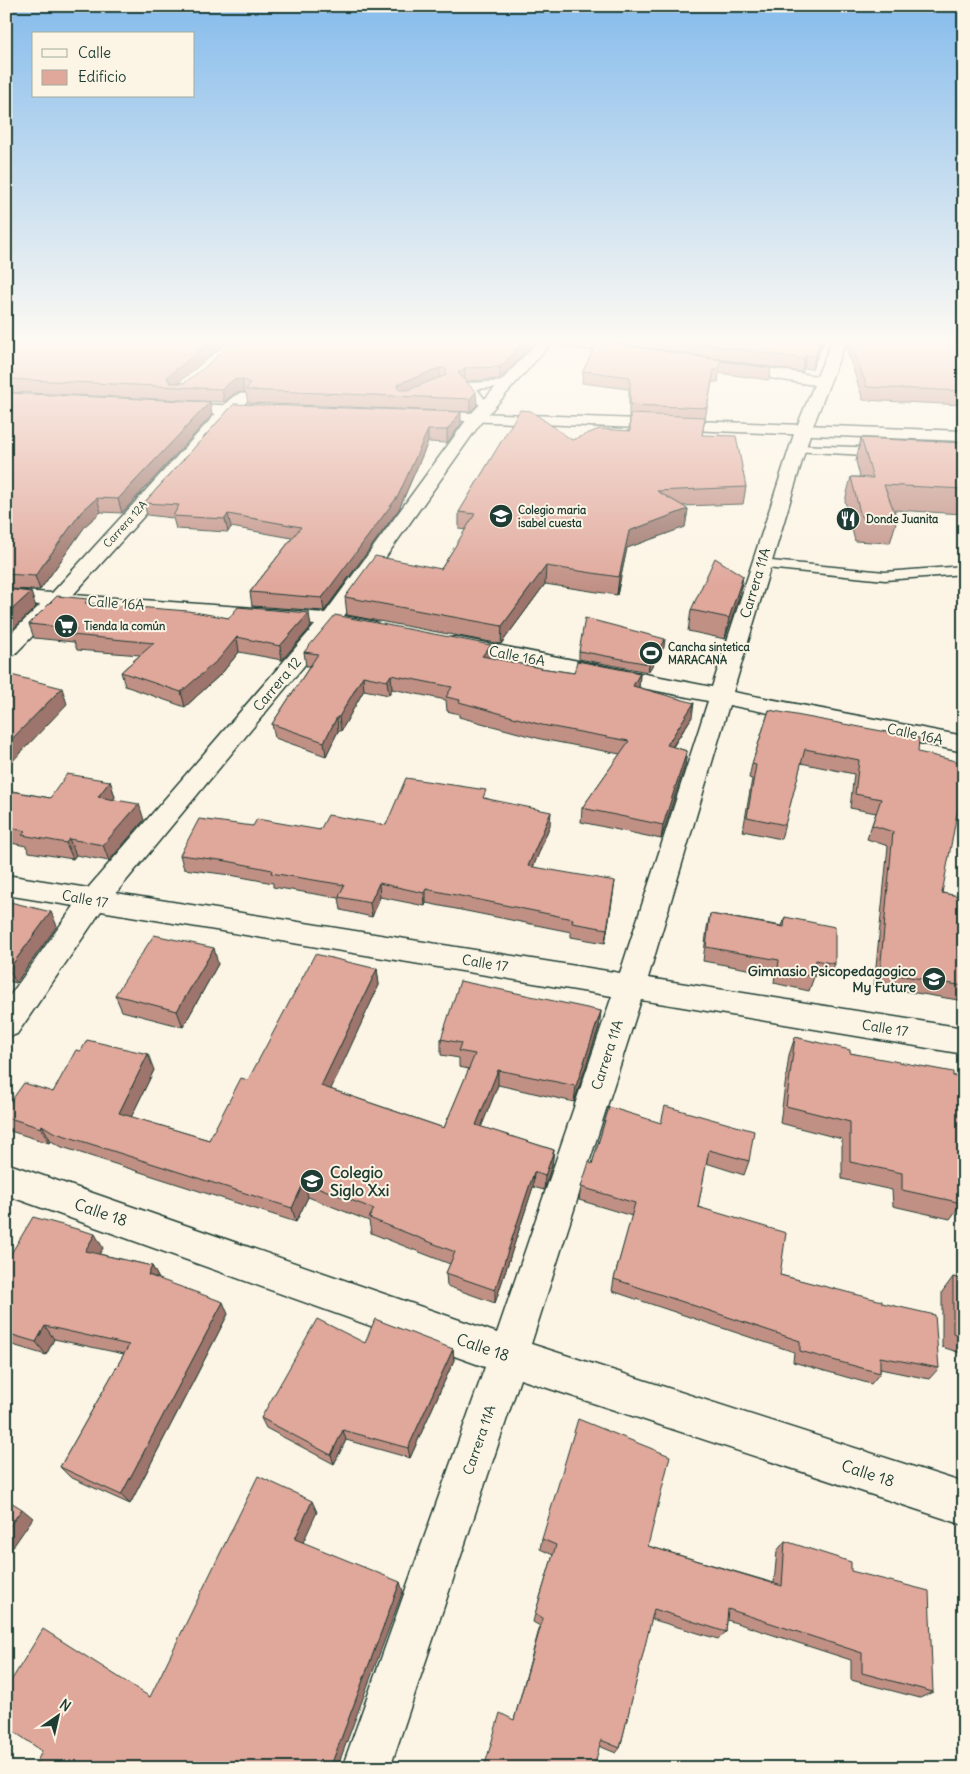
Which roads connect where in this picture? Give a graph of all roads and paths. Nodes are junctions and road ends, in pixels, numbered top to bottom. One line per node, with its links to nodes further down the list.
1 (216, 424): 9 (main road, Carrera 12A)
2 (472, 424): 10 (main road, Carrera 12)
3 (805, 424): 4 (main road); 5 (lane); 6 (main road, Carrera 11A)
4 (964, 436)
5 (895, 452)
6 (761, 564): 7 (lane); 14 (main road, Carrera 11A)
7 (964, 570)
8 (6, 596): 9 (main road, Calle 16A)
9 (58, 599): 10 (main road, Calle 16A); 13 (main road, Carrera 12A)
10 (331, 620): 11 (main road, Calle 16A); 17 (main road, Carrera 12)
11 (390, 631)
12 (438, 640): 14 (main road, Calle 16A)
13 (6, 650)
14 (721, 695): 15 (main road, Calle 16A); 18 (main road, Carrera 11A)
15 (964, 744)
16 (6, 885): 17 (main road, Calle 17)
17 (92, 901): 18 (main road, Calle 17); 19 (main road, Carrera 12)
18 (630, 987): 20 (main road, Calle 17); 22 (main road, Carrera 11A)
19 (6, 1025)
20 (964, 1041)
21 (6, 1179): 22 (main road, Calle 18)
22 (508, 1356): 23 (main road, Calle 18); 24 (main road, Carrera 11A)
23 (964, 1504)
24 (366, 1768)

